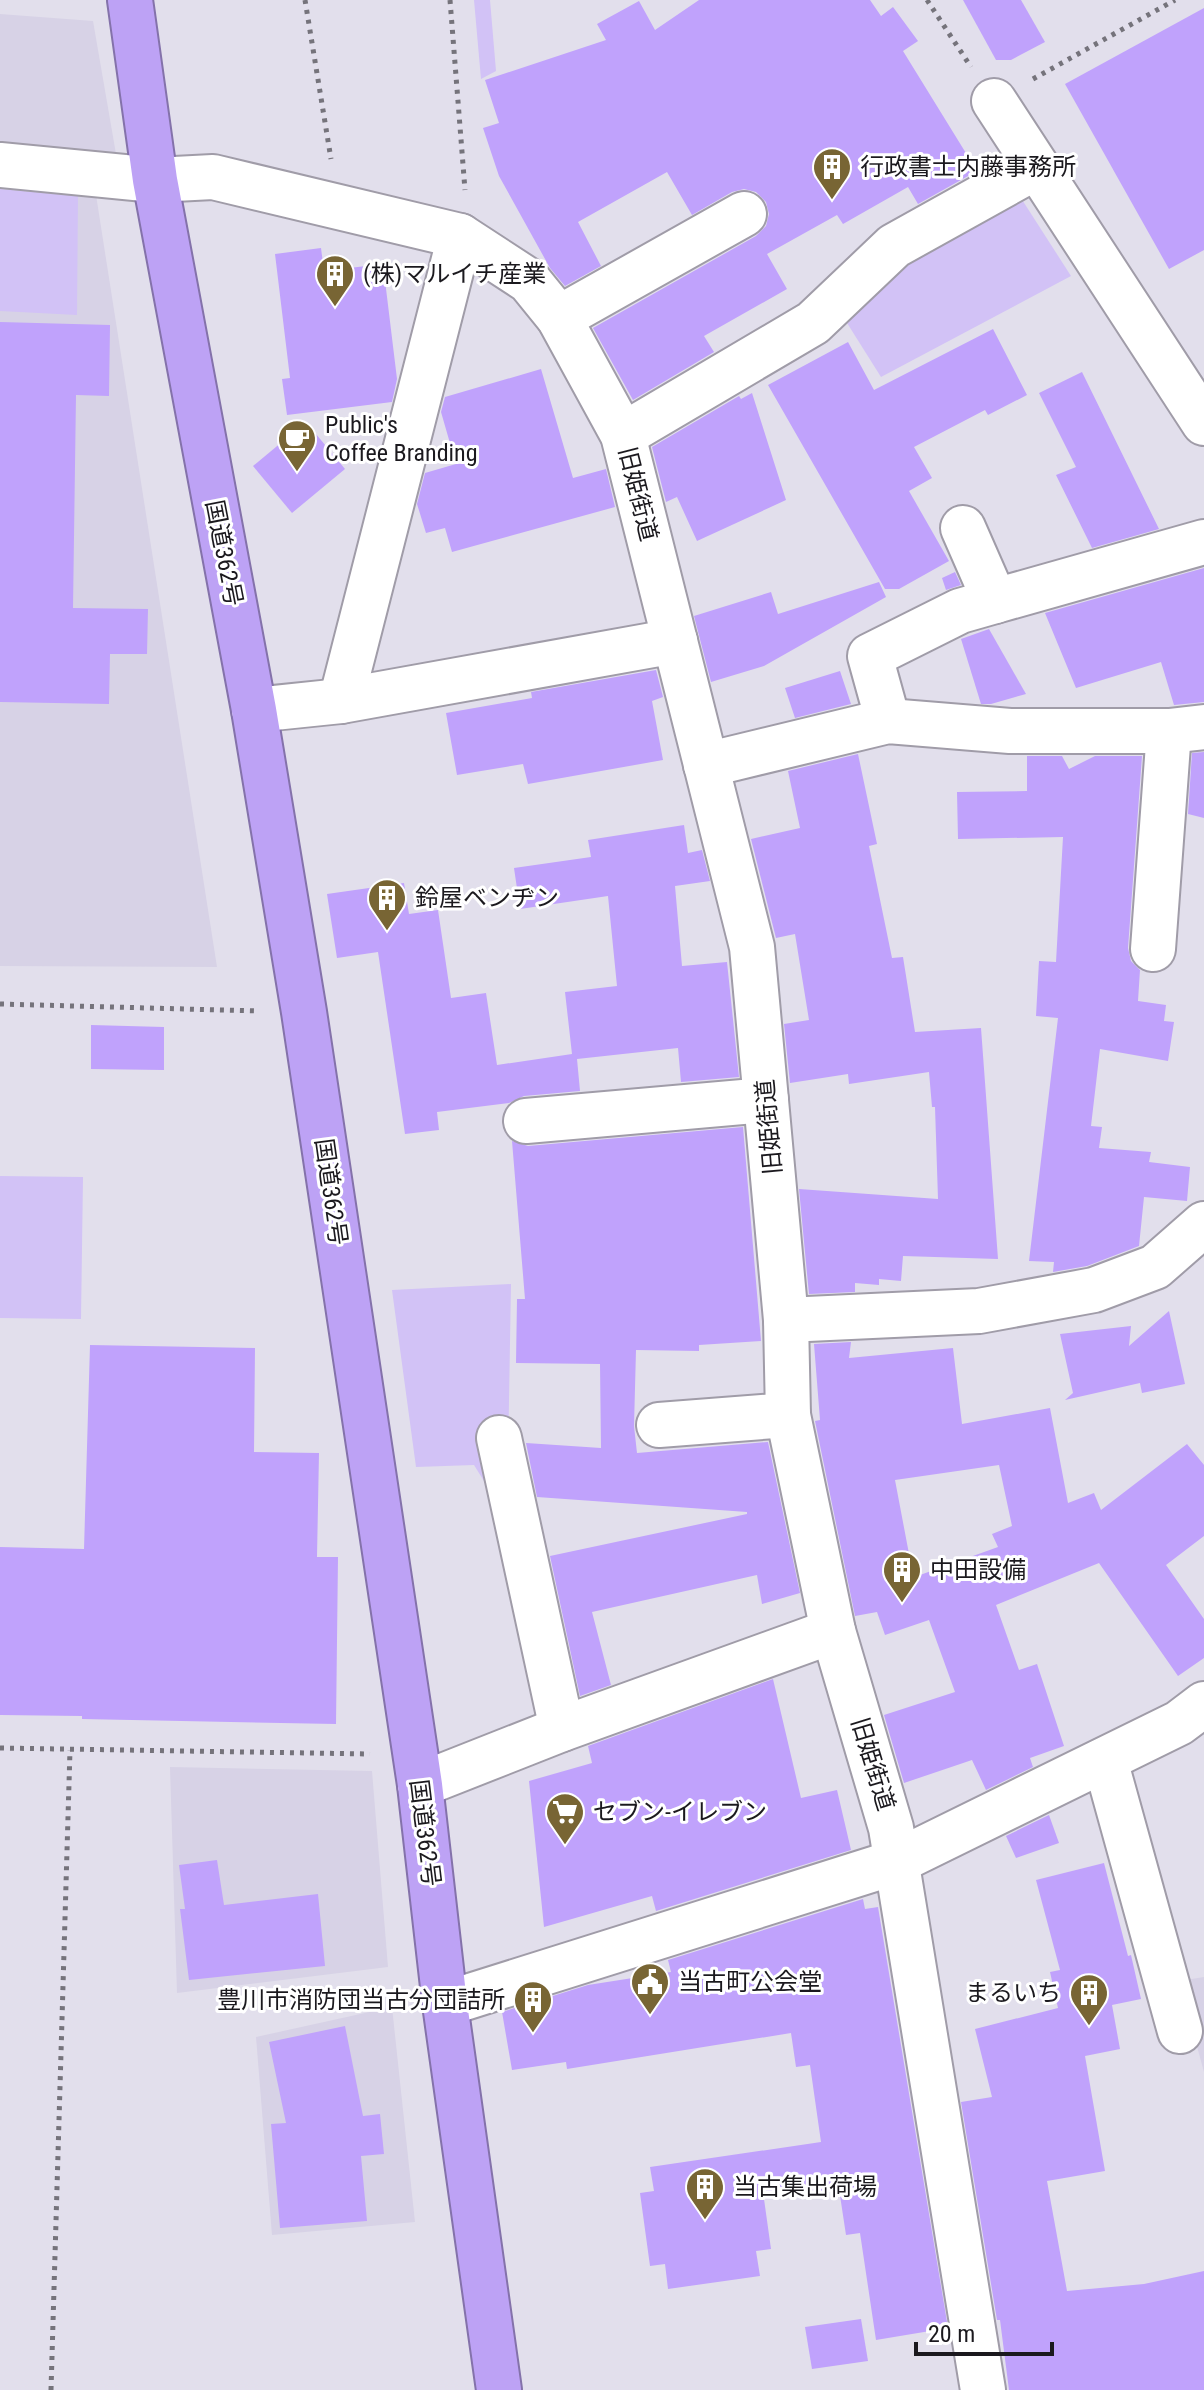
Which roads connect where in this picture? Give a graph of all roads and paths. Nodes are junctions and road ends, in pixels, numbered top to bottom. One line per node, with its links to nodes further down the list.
1 (130, 0): 9 (highway, 国道362号)
2 (305, 0): 10 (path)
3 (450, 0): 12 (path)
4 (927, 0): 6 (path)
5 (1175, 0): 6 (path)
6 (994, 101): 8 (street)
7 (0, 165): 9 (street, 旧姫街道)
8 (1036, 167): 14 (street); 15 (street)
9 (155, 180): 10 (street, 旧姫街道); 21 (highway, 国道362号)
10 (338, 207): 12 (street, 旧姫街道)
11 (744, 214): 13 (street)
12 (460, 236): 13 (street, 旧姫街道); 20 (street)
13 (559, 318): 15 (street, 旧姫街道)
14 (1204, 423)
15 (623, 435): 19 (street, 旧姫街道)
16 (963, 528): 18 (street)
17 (1204, 542): 18 (street)
18 (995, 601): 22 (street)
19 (675, 641): 20 (street); 24 (street, 旧姫街道)
20 (341, 701): 21 (street)
21 (254, 710): 27 (highway, 国道362号)
22 (888, 721): 23 (street); 24 (street)
23 (1186, 729): 25 (street)
24 (706, 765): 28 (street, 旧姫街道)
25 (1153, 949)
26 (0, 1004): 27 (path)
27 (304, 1012): 41 (highway, 国道362号)
28 (766, 1100): 29 (street); 31 (street, 旧姫街道)
29 (526, 1121)
30 (1204, 1224): 31 (street)
31 (786, 1320): 32 (street, 旧姫街道)
32 (788, 1415): 33 (street); 35 (street, 旧姫街道)
33 (659, 1425)
34 (499, 1438): 37 (street)
35 (833, 1631): 37 (street); 42 (street, 旧姫街道)
36 (1204, 1704): 40 (street)
37 (562, 1729): 41 (street)
38 (0, 1748): 39 (path)
39 (70, 1750): 41 (path); 45 (path)
40 (1105, 1760): 42 (street); 44 (street)
41 (417, 1770): 43 (highway, 国道362号)
42 (896, 1862): 43 (street); 47 (street, 旧姫街道)
43 (445, 2004): 46 (highway, 国道362号)
44 (1180, 2031)
45 (51, 2390)
46 (499, 2390)
47 (983, 2390)

